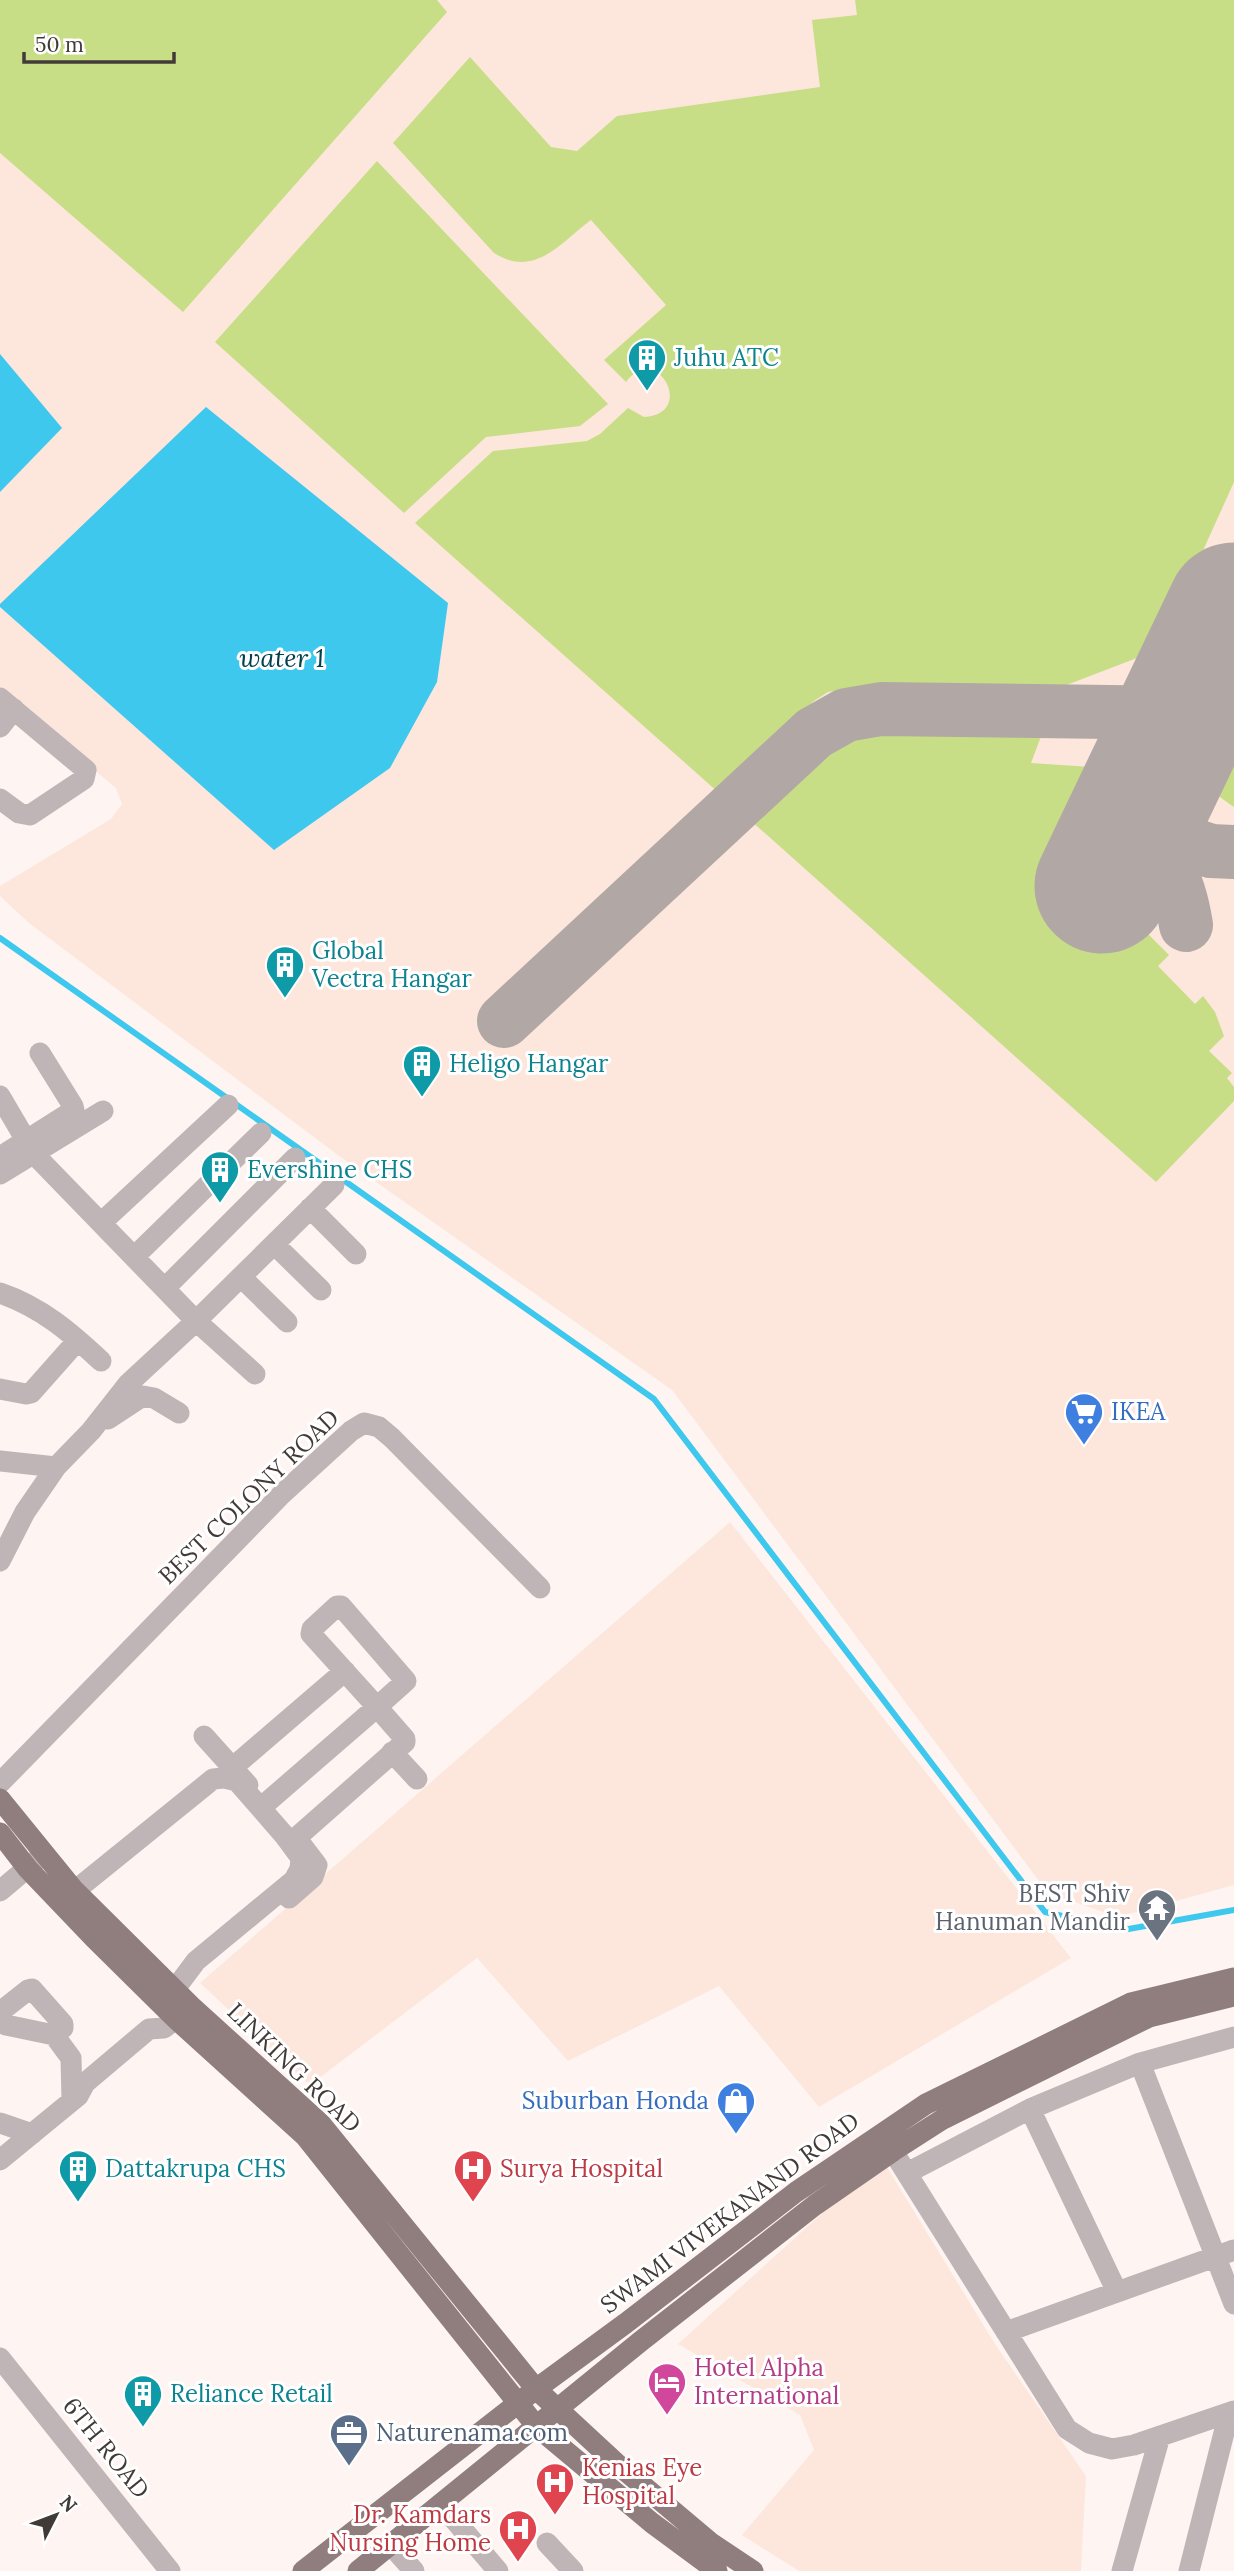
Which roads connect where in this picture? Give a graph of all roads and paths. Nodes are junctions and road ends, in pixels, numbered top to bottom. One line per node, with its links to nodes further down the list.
1 (7, 704): 2 (street); 3 (street)
2 (0, 726)
3 (0, 799)
4 (40, 1053): 9 (street)
5 (0, 1096): 9 (street)
6 (228, 1105): 15 (street)
7 (103, 1111): 9 (street)
8 (261, 1133): 18 (street)
9 (30, 1147): 10 (street); 12 (street); 15 (street)
10 (0, 1157)
11 (295, 1158): 20 (street)
12 (0, 1174)
13 (334, 1185): 14 (street)
14 (310, 1208): 16 (street); 17 (street)
15 (101, 1223): 18 (street)
16 (274, 1244): 19 (street); 21 (street)
17 (356, 1254)
18 (134, 1257): 20 (street)
19 (241, 1277): 23 (street); 24 (street)
20 (165, 1288): 23 (street)
21 (321, 1290)
22 (0, 1293): 25 (street)
23 (196, 1321): 27 (street); 30 (street)
24 (287, 1322)
25 (73, 1341): 26 (street); 28 (street)
26 (101, 1361)
27 (255, 1374)
28 (0, 1389)
29 (179, 1413): 30 (street)
30 (90, 1431): 32 (street)
31 (0, 1461): 32 (street)
32 (56, 1467): 33 (street)
33 (0, 1561)
34 (540, 1588): 41 (street, BEST COLONY ROAD)
35 (345, 1671): 36 (street); 36 (street); 39 (street)
36 (377, 1707): 38 (street); 43 (street)
37 (204, 1736): 39 (street)
38 (392, 1752): 40 (street); 45 (street)
39 (232, 1768): 43 (street)
40 (417, 1779)
41 (0, 1783)
42 (0, 1799): 46 (main road, LINKING ROAD)
43 (265, 1804): 45 (street)
44 (0, 1833): 47 (main road, LINKING ROAD)
45 (296, 1838): 51 (street)
46 (44, 1854): 47 (street); 49 (main road, LINKING ROAD)
47 (28, 1869): 48 (street); 49 (main road, LINKING ROAD)
48 (0, 1891)
49 (67, 1896): 51 (main road, LINKING ROAD); 51 (street)
50 (1234, 1978): 57 (main road, SWAMI VIVEKANAND ROAD)
51 (167, 1996): 53 (main road, LINKING ROAD)
52 (1234, 1996): 57 (main road, SWAMI VIVEKANAND ROAD)
53 (177, 2018): 60 (street); 63 (main road, LINKING ROAD)
54 (1, 2024): 55 (street); 55 (street)
55 (54, 2035): 60 (street)
56 (1234, 2037): 58 (street)
57 (1071, 2044): 64 (main road, SWAMI VIVEKANAND ROAD); 67 (main road, SWAMI VIVEKANAND ROAD)
58 (1140, 2063): 61 (street); 69 (street)
59 (62, 2078): 60 (street)
60 (70, 2102): 65 (street)
61 (1030, 2109): 68 (street); 72 (street)
62 (0, 2123): 65 (street)
63 (313, 2130): 78 (main road, LINKING ROAD); 79 (main road, LINKING ROAD)
64 (881, 2133): 67 (street); 70 (main road, SWAMI VIVEKANAND ROAD)
65 (32, 2134): 66 (street)
66 (4, 2151)
67 (893, 2151): 68 (street); 71 (main road, SWAMI VIVEKANAND ROAD)
68 (907, 2173): 75 (street)
69 (1225, 2253): 72 (street); 73 (street)
70 (696, 2269): 71 (main road); 74 (main road, SWAMI VIVEKANAND ROAD)
71 (710, 2287): 76 (main road, SWAMI VIVEKANAND ROAD)
72 (1117, 2292): 75 (street)
73 (1234, 2304)
74 (626, 2323): 76 (street); 78 (main road, SWAMI VIVEKANAND ROAD)
75 (1006, 2332): 83 (street)
76 (641, 2341): 80 (main road, SWAMI VIVEKANAND ROAD)
77 (0, 2358): 88 (street, 6TH ROAD)
78 (536, 2389): 79 (main road, SWAMI VIVEKANAND ROAD); 80 (main road, LINKING ROAD)
79 (516, 2403): 82 (main road, LINKING ROAD); 89 (main road, SWAMI VIVEKANAND ROAD)
80 (558, 2410): 82 (main road, SWAMI VIVEKANAND ROAD); 87 (main road, LINKING ROAD)
81 (1231, 2412): 83 (street); 97 (street)
82 (537, 2427): 84 (main road, SWAMI VIVEKANAND ROAD); 95 (main road, LINKING ROAD)
83 (1160, 2436): 96 (street)
84 (441, 2504): 86 (main road, SWAMI VIVEKANAND ROAD); 93 (street)
85 (547, 2543): 94 (street)
86 (387, 2548): 90 (main road, SWAMI VIVEKANAND ROAD); 91 (street); 92 (street)
87 (750, 2570)
88 (170, 2571)
89 (303, 2571)
90 (358, 2571)
91 (400, 2571)
92 (414, 2571)
93 (498, 2571)
94 (571, 2571)
95 (717, 2571)
96 (1122, 2571)
97 (1189, 2571)

